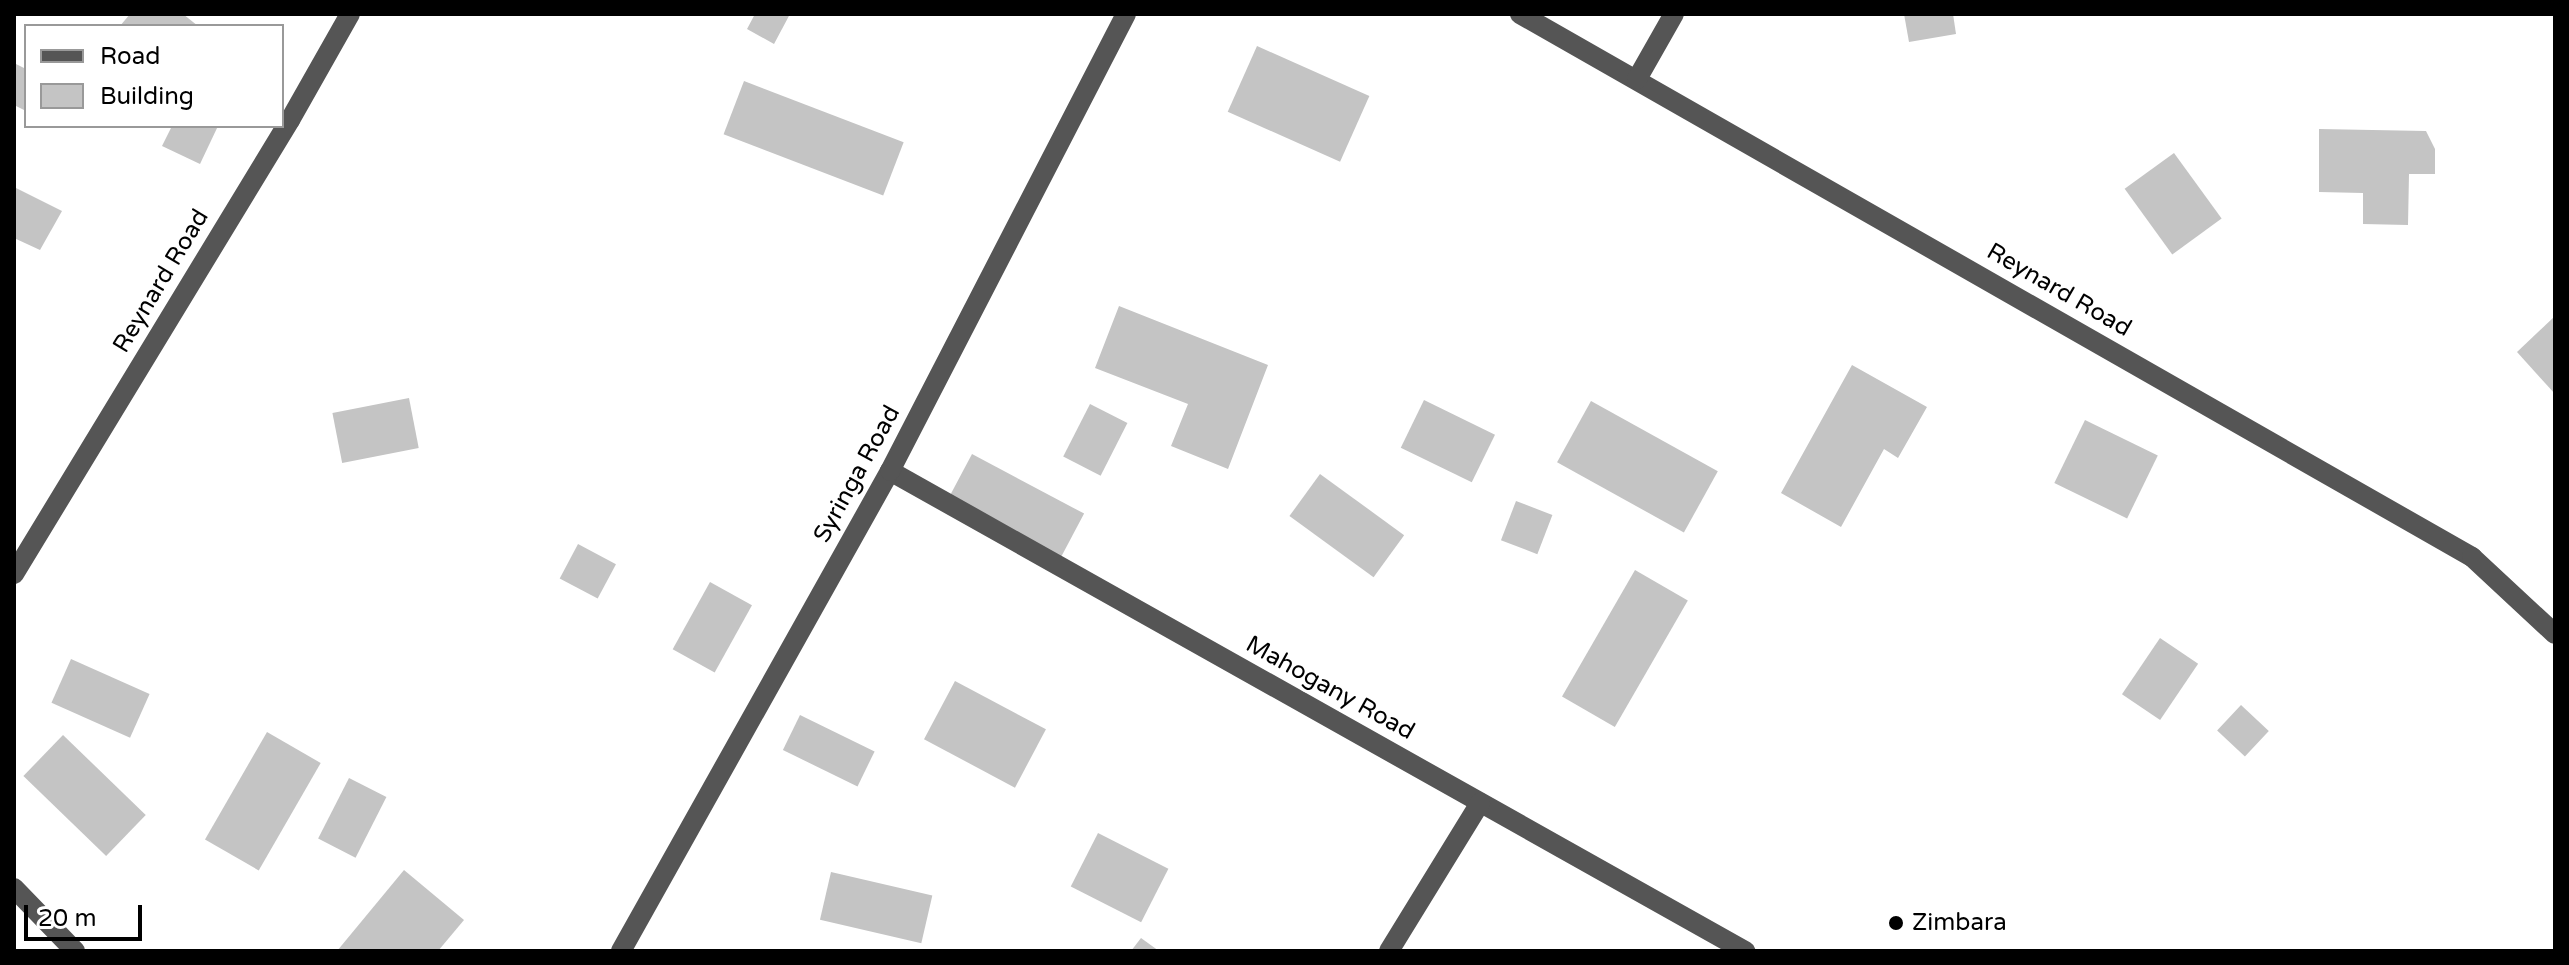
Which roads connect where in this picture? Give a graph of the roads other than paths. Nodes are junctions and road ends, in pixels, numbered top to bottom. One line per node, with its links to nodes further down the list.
1 (350, 14): 7 (street, Reynard Road)
2 (1126, 14): 6 (street, Syringa Road)
3 (1520, 14): 5 (street, Reynard Road)
4 (1674, 14): 5 (street)
5 (1637, 79): 8 (street, Reynard Road)
6 (890, 471): 9 (street, Mahogany Road); 12 (street, Syringa Road)
7 (14, 574)
8 (2555, 634)
9 (1480, 803): 13 (street); 14 (street, Mahogany Road)
10 (14, 888): 11 (street)
11 (75, 951)
12 (621, 951)
13 (1389, 951)
14 (1745, 951)

